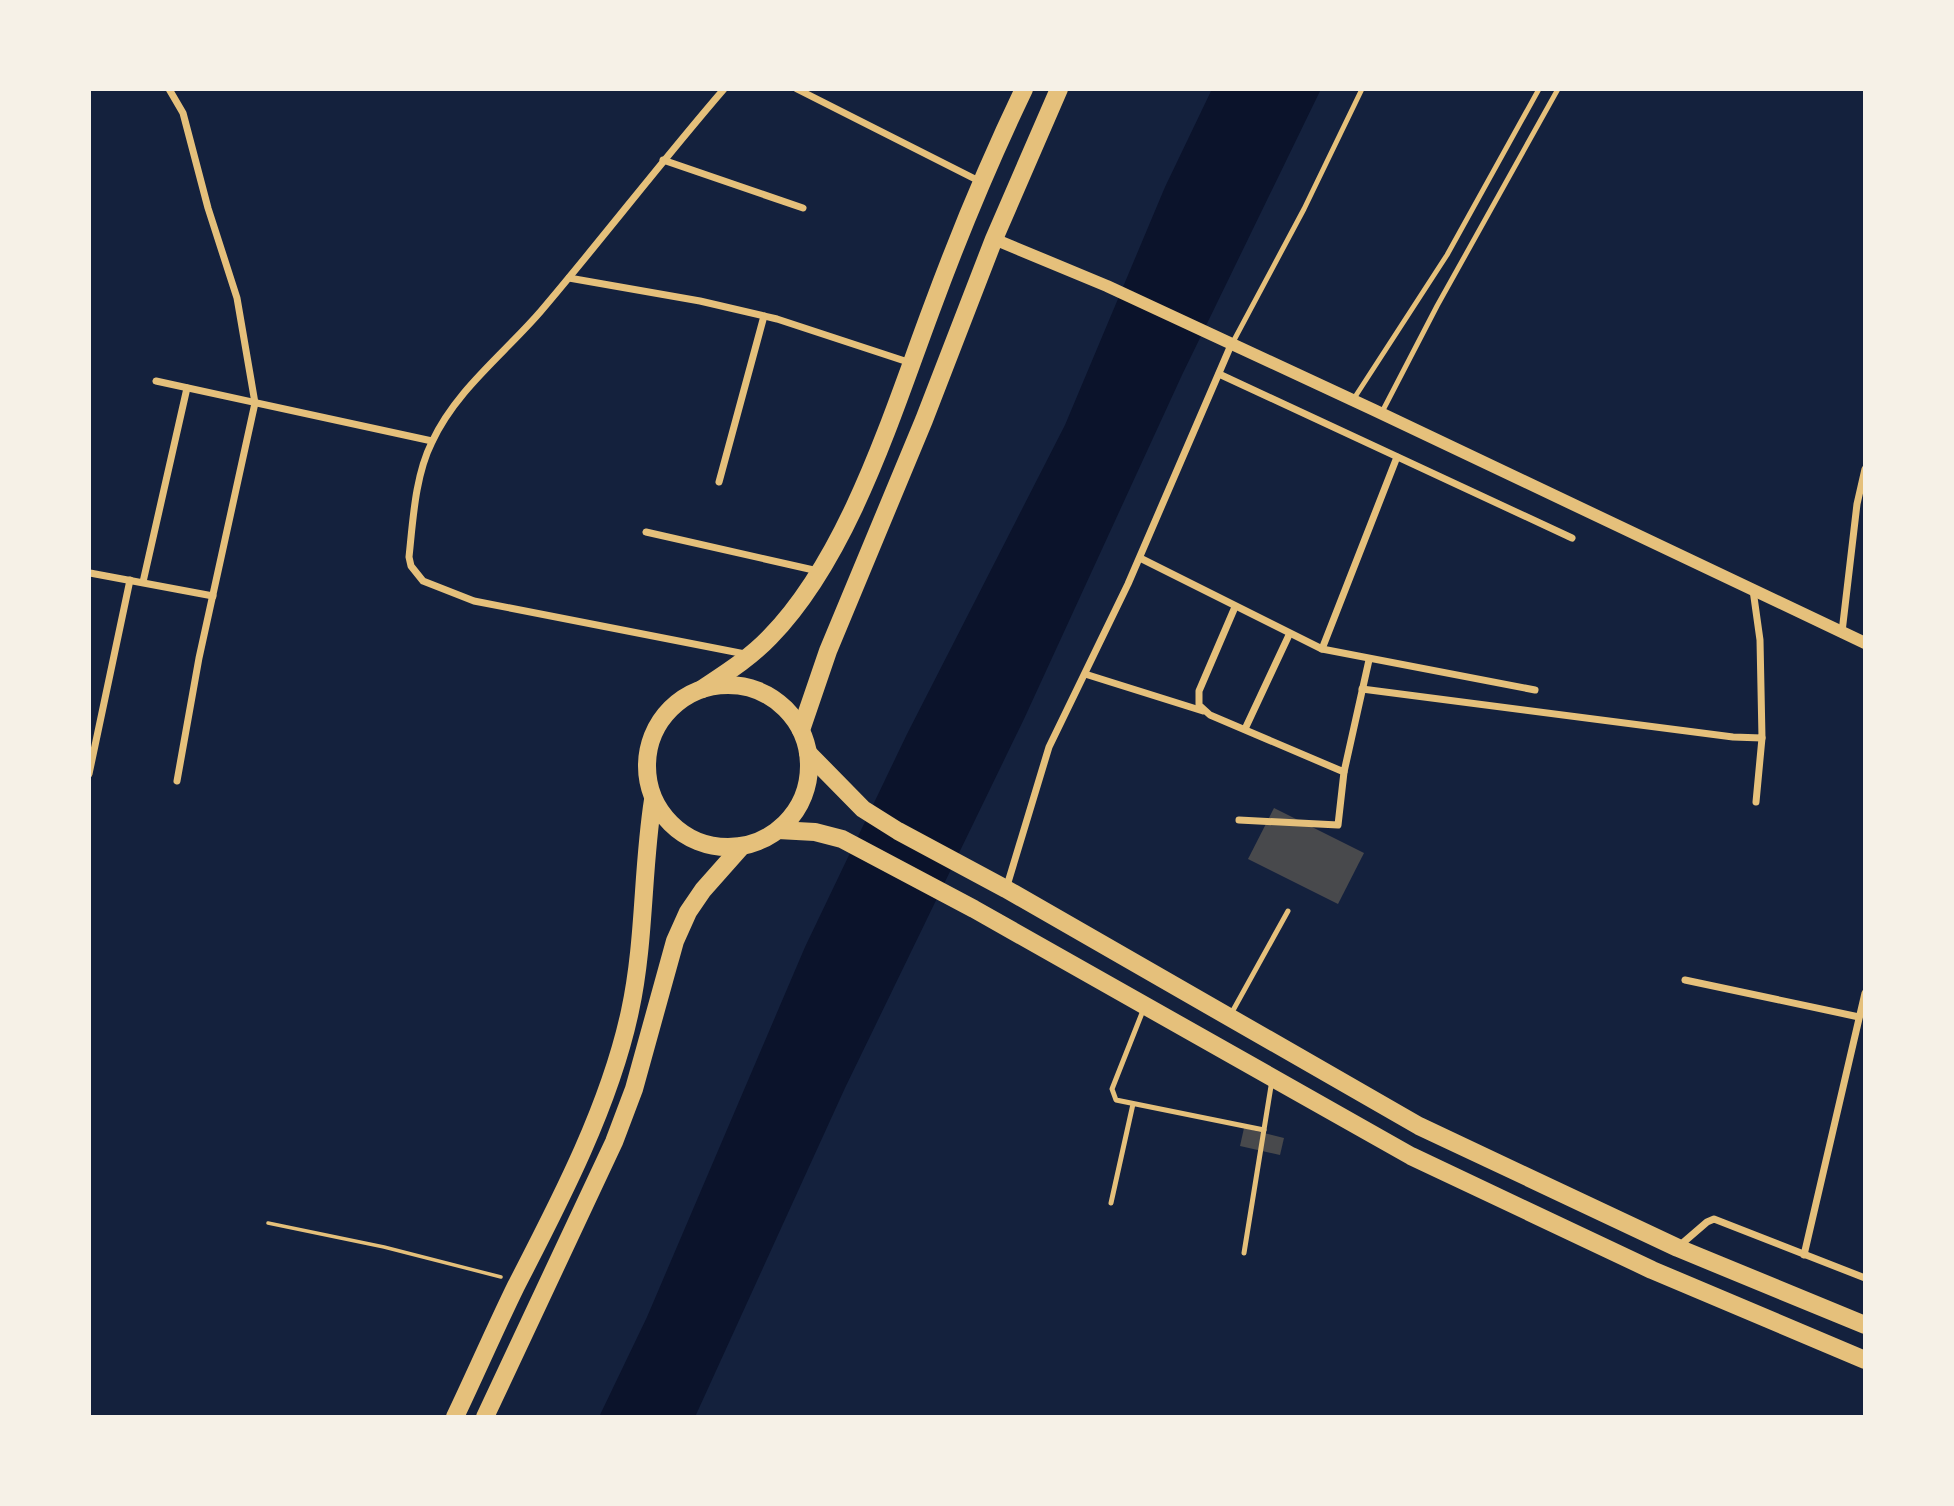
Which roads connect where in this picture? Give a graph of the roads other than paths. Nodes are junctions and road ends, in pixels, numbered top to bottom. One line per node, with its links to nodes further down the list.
1 (169, 89): 23 (street)
2 (797, 89): 10 (street)
3 (1024, 89): 10 (highway)
4 (1059, 89): 14 (highway)
5 (1362, 89): 17 (lane)
6 (1539, 89): 11 (lane)
7 (1558, 89): 12 (lane)
8 (721, 90): 9 (street)
9 (663, 160): 13 (street); 15 (street)
10 (981, 182): 18 (highway)
11 (1488, 183): 12 (lane); 22 (lane)
12 (1503, 191): 24 (lane)
13 (803, 208)
14 (994, 239): 17 (street); 50 (highway)
15 (569, 278): 16 (street); 25 (street)
16 (765, 316): 18 (street); 28 (street)
17 (1231, 345): 19 (street); 22 (street)
18 (911, 363): 32 (highway)
19 (1219, 374): 26 (street); 31 (street)
20 (156, 381): 21 (street)
21 (187, 388): 23 (street); 35 (street)
22 (1353, 400): 24 (street)
23 (255, 403): 25 (street); 37 (street)
24 (1381, 413): 36 (street)
25 (432, 441): 43 (street)
26 (1397, 457): 30 (street); 42 (street)
27 (1865, 469): 39 (street)
28 (719, 482)
29 (646, 532): 32 (street)
30 (1572, 538)
31 (1140, 558): 38 (street); 45 (street)
32 (818, 571): 43 (highway)
33 (90, 573): 34 (street)
34 (130, 580): 35 (street); 55 (street)
35 (143, 582): 37 (street)
36 (1753, 590): 39 (street); 52 (street)
37 (213, 596): 56 (street)
38 (1236, 607): 40 (street); 49 (street)
39 (1842, 632): 41 (street)
40 (1289, 635): 42 (street); 51 (street)
41 (1865, 643)
42 (1322, 649): 44 (street)
43 (750, 655): 46 (highway)
44 (1368, 660): 47 (street); 48 (street)
45 (1085, 674): 49 (street); 62 (street)
46 (702, 689): 50 (highway); 57 (highway)
47 (1362, 689): 52 (street); 54 (street)
48 (1535, 690)
49 (1204, 711): 51 (street)
50 (801, 730): 53 (highway)
51 (1245, 730): 54 (street)
52 (1762, 738): 58 (street)
53 (808, 753): 60 (highway); 62 (highway)
54 (1345, 772): 59 (street)
55 (89, 774)
56 (177, 781)
57 (653, 800): 61 (highway); 79 (highway)
58 (1756, 802)
59 (1240, 820)
60 (778, 830): 61 (highway); 66 (highway)
61 (742, 846): 80 (highway)
62 (998, 885): 67 (highway)
63 (1288, 911): 67 (lane)
64 (1685, 980): 68 (street)
65 (1865, 993): 68 (street)
66 (1144, 1008): 69 (highway); 70 (lane)
67 (1229, 1017): 73 (highway)
68 (1859, 1017): 75 (street)
69 (1272, 1080): 71 (lane); 78 (highway)
70 (1133, 1104): 71 (lane); 72 (lane)
71 (1264, 1130): 74 (lane)
72 (1111, 1203)
73 (1678, 1248): 75 (street); 77 (highway)
74 (1244, 1253)
75 (1804, 1255): 76 (street)
76 (1865, 1278)
77 (1865, 1325)
78 (1865, 1360)
79 (455, 1417)
80 (485, 1417)

